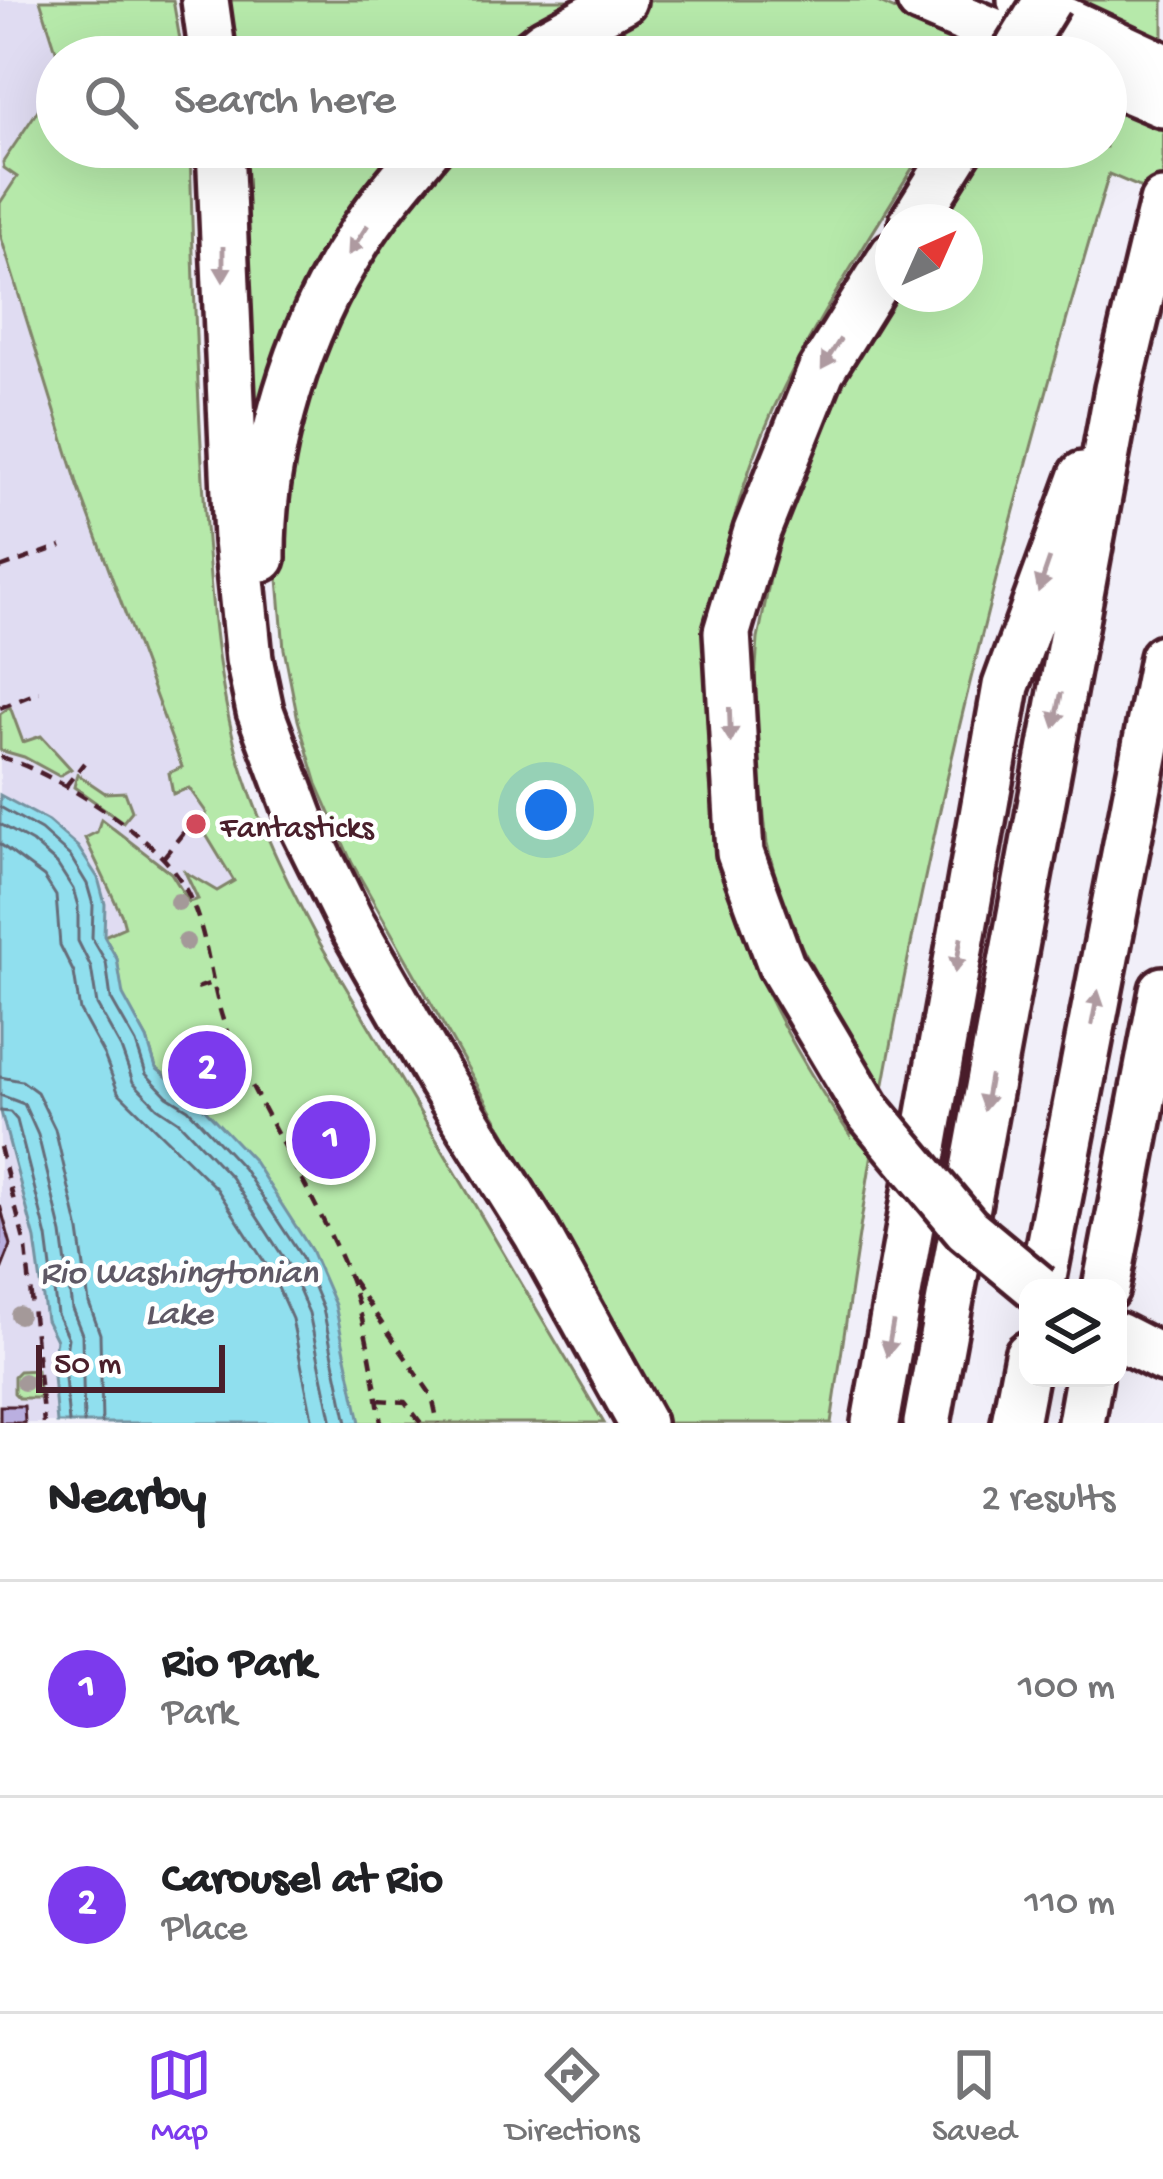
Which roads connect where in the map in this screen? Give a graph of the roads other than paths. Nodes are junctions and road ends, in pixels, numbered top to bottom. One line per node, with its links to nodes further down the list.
1 (206, 0): 6 (highway)
2 (623, 0): 7 (highway)
3 (920, 0): 8 (highway)
4 (1021, 0): 10 (highway)
5 (1048, 0): 9 (highway, bridge)
6 (210, 36)
7 (556, 36)
8 (1004, 36)
9 (1026, 36)
10 (1098, 36)
11 (1127, 49): 12 (highway)
12 (1163, 66)
13 (1127, 89): 14 (highway)
14 (1163, 104)
15 (221, 168): 23 (highway, one-way to 23)
16 (413, 168): 23 (highway, one-way to 23)
17 (947, 168): 19 (highway)
18 (1163, 202): 21 (highway)
19 (925, 204)
20 (875, 284): 25 (highway, one-way to 25, bridge)
21 (1118, 388): 33 (highway, one-way to 33); 34 (highway, one-way to 34)
22 (1163, 658): 26 (highway, one-way to 22)
23 (279, 765): 32 (highway)
24 (1163, 990): 27 (highway)
25 (1029, 1279)
26 (1042, 1279)
27 (1108, 1279)
28 (1127, 1341): 29 (highway)
29 (1163, 1359)
30 (1022, 1387): 35 (highway)
31 (1087, 1387): 36 (highway)
32 (642, 1423)
33 (875, 1423)
34 (927, 1423)
35 (1015, 1423)
36 (1081, 1423)

